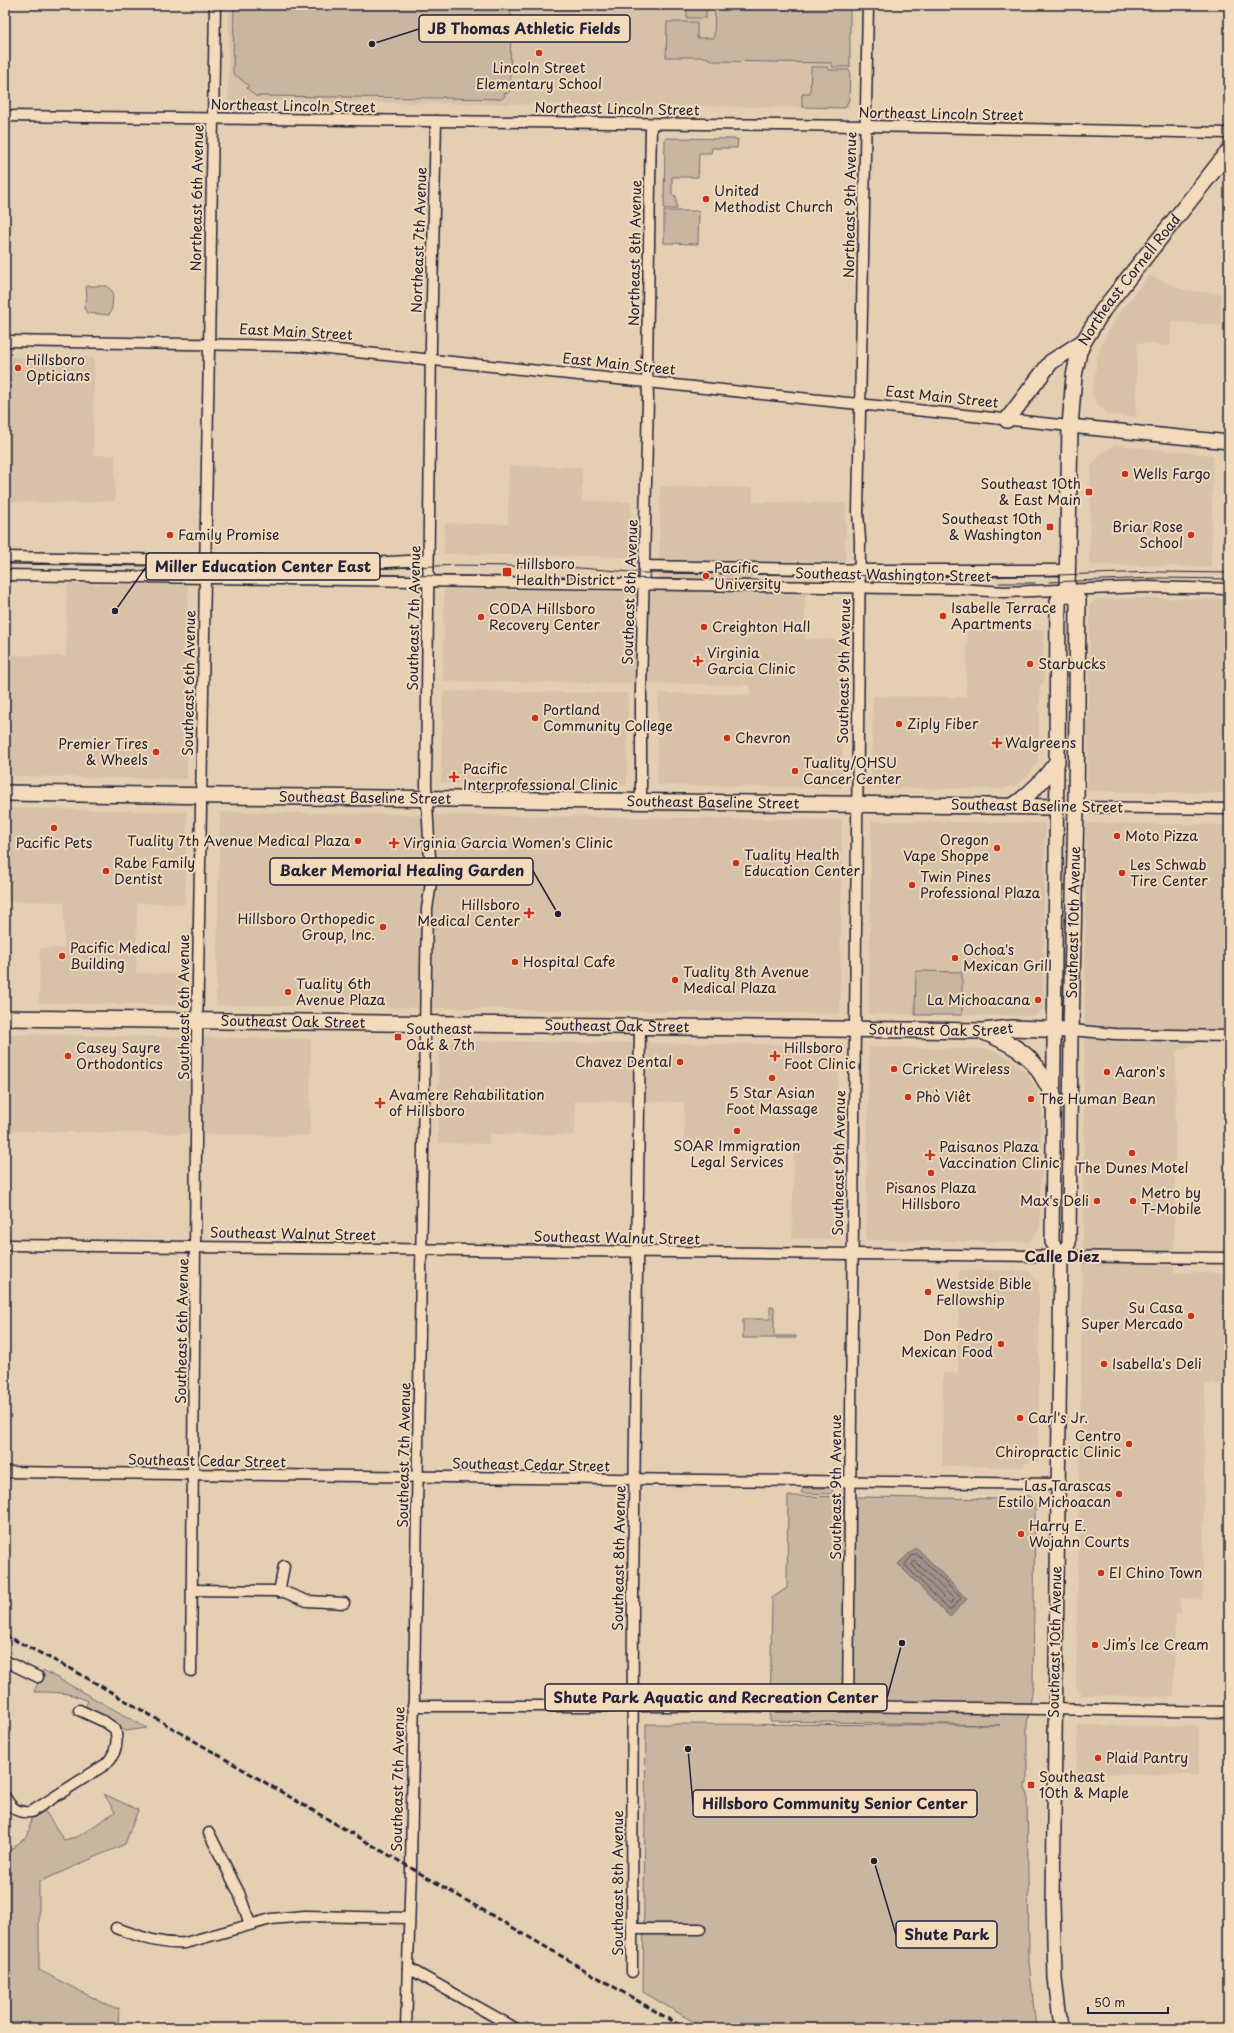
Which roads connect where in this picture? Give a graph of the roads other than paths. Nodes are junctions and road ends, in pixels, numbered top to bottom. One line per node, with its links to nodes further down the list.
1 (215, 5): 4 (street, Northeast 6th Avenue)
2 (868, 5): 7 (street, Northeast 9th Avenue)
3 (5, 116): 4 (street, Northeast Lincoln Street)
4 (213, 119): 5 (street, Northeast Lincoln Street); 12 (street, Northeast 6th Avenue)
5 (436, 121): 6 (street, Northeast Lincoln Street); 13 (street, Northeast 7th Avenue)
6 (651, 124): 7 (street, Northeast Lincoln Street); 14 (street, Northeast 8th Avenue)
7 (866, 126): 8 (street, Northeast Lincoln Street); 15 (street, Northeast 9th Avenue)
8 (1229, 133)
9 (1229, 151): 11 (highway, Northeast Cornell Road)
10 (5, 341): 12 (street, East Main Street)
11 (1084, 341): 16 (highway); 17 (highway, Northeast Cornell Road)
12 (209, 344): 13 (street, East Main Street); 21 (street, Southeast 6th Avenue)
13 (430, 360): 14 (street, East Main Street); 20 (street, Southeast 7th Avenue)
14 (648, 383): 15 (street, East Main Street); 22 (street, Southeast 8th Avenue)
15 (861, 405): 16 (street, East Main Street); 23 (street, Southeast 9th Avenue)
16 (1007, 420): 17 (street, East Main Street)
17 (1070, 426): 18 (main road, East Main Street); 24 (highway, Southeast 10th Avenue)
18 (1229, 442)
19 (5, 557): 21 (street)
20 (428, 560): 21 (street); 27 (street, Southeast 7th Avenue)
21 (204, 561): 26 (street, Southeast 6th Avenue)
22 (644, 566): 23 (street, Southeast Washington Street); 28 (street, Southeast 8th Avenue)
23 (859, 570): 24 (street, Southeast Washington Street); 29 (street, Southeast 9th Avenue)
24 (1067, 570): 31 (highway, Southeast 10th Avenue)
25 (5, 576): 26 (street, Southeast Washington Street)
26 (204, 578): 27 (street, Southeast Washington Street); 34 (street, Southeast 6th Avenue)
27 (428, 582): 28 (street, Southeast Washington Street); 35 (street, Southeast 7th Avenue)
28 (644, 585): 29 (street, Southeast Washington Street); 36 (street, Southeast 8th Avenue)
29 (859, 587): 31 (street, Southeast Washington Street); 37 (street, Southeast 9th Avenue)
30 (1229, 589): 31 (street, Southeast Washington Street)
31 (1067, 590): 32 (highway, Southeast 10th Avenue); 40 (highway, Southeast 10th Avenue)
32 (1057, 762): 38 (highway); 39 (main road, Southeast 10th Avenue)
33 (5, 793): 34 (highway, Southeast Baseline Street)
34 (201, 796): 35 (highway, Southeast Baseline Street); 43 (street, Southeast 6th Avenue)
35 (427, 798): 36 (highway, Southeast Baseline Street); 44 (street, Southeast 7th Avenue)
36 (641, 801): 37 (highway, Southeast Baseline Street)
37 (857, 804): 38 (highway, Southeast Baseline Street); 47 (street, Southeast 9th Avenue)
38 (1013, 806): 39 (highway, Southeast Baseline Street)
39 (1058, 807): 40 (main road, Southeast Baseline Street); 46 (main road, Southeast 10th Avenue)
40 (1076, 807): 41 (street, Southeast Baseline Street); 48 (highway, Southeast 10th Avenue)
41 (1229, 809)
42 (5, 1018): 43 (highway, Southeast Oak Street)
43 (197, 1020): 44 (highway, Southeast Oak Street); 53 (street, Southeast 6th Avenue)
44 (426, 1023): 45 (highway, Southeast Oak Street); 54 (street, Southeast 7th Avenue)
45 (640, 1025): 47 (highway, Southeast Oak Street); 55 (street, Southeast 8th Avenue)
46 (1054, 1029): 48 (highway, Southeast Oak Street); 49 (highway, Southeast Oak Street); 51 (main road, Southeast 10th Avenue)
47 (854, 1030): 49 (highway, Southeast Oak Street); 56 (street, Southeast 9th Avenue)
48 (1071, 1030): 50 (street, Southeast Oak Street); 57 (main road, Southeast 10th Avenue)
49 (983, 1031): 51 (highway)
50 (1229, 1036)
51 (1054, 1098): 57 (main road, Southeast 10th Avenue)
52 (5, 1245): 53 (street, Southeast Walnut Street)
53 (196, 1247): 54 (street, Southeast Walnut Street); 60 (street, Southeast 6th Avenue)
54 (421, 1250): 55 (street, Southeast Walnut Street); 61 (street, Southeast 7th Avenue)
55 (637, 1252): 56 (street, Southeast Walnut Street); 62 (street, Southeast 8th Avenue)
56 (852, 1254): 57 (street, Southeast Walnut Street); 63 (street, Southeast 9th Avenue)
57 (1061, 1257): 58 (street, Southeast Walnut Street); 64 (main road, Southeast 10th Avenue)
58 (1229, 1258)
59 (5, 1472): 60 (street, Southeast Cedar Street)
60 (194, 1474): 61 (street, Southeast Cedar Street); 66 (street, Southeast 6th Avenue)
61 (417, 1477): 62 (street, Southeast Cedar Street); 73 (street, Southeast 7th Avenue)
62 (634, 1480): 63 (street, Southeast Cedar Street); 72 (street, Southeast 8th Avenue)
63 (850, 1482): 64 (street, Southeast Cedar Street); 74 (street, Southeast 9th Avenue)
64 (1058, 1484): 75 (main road, Southeast 10th Avenue)
65 (284, 1566): 67 (street)
66 (192, 1590): 67 (street); 70 (street, Southeast 6th Avenue)
67 (279, 1592): 68 (street)
68 (344, 1603)
69 (5, 1661): 71 (street)
70 (191, 1670)
71 (38, 1677)
72 (632, 1705): 73 (street); 74 (street); 83 (street, Southeast 8th Avenue)
73 (413, 1706): 80 (street, Southeast 7th Avenue)
74 (848, 1706): 75 (street)
75 (1054, 1709): 77 (street); 89 (main road, Southeast 10th Avenue)
76 (79, 1710): 78 (street)
77 (1229, 1712)
78 (5, 1797)
79 (209, 1833): 81 (street)
80 (409, 1918): 81 (street); 85 (street, Southeast 7th Avenue)
81 (250, 1924): 82 (street)
82 (116, 1928)
83 (632, 1929): 84 (street); 86 (street, Southeast 8th Avenue)
84 (700, 1929)
85 (408, 1968): 87 (street, Southeast 7th Avenue); 88 (street)
86 (632, 1972)
87 (406, 2028)
88 (515, 2028)
89 (1061, 2028)

